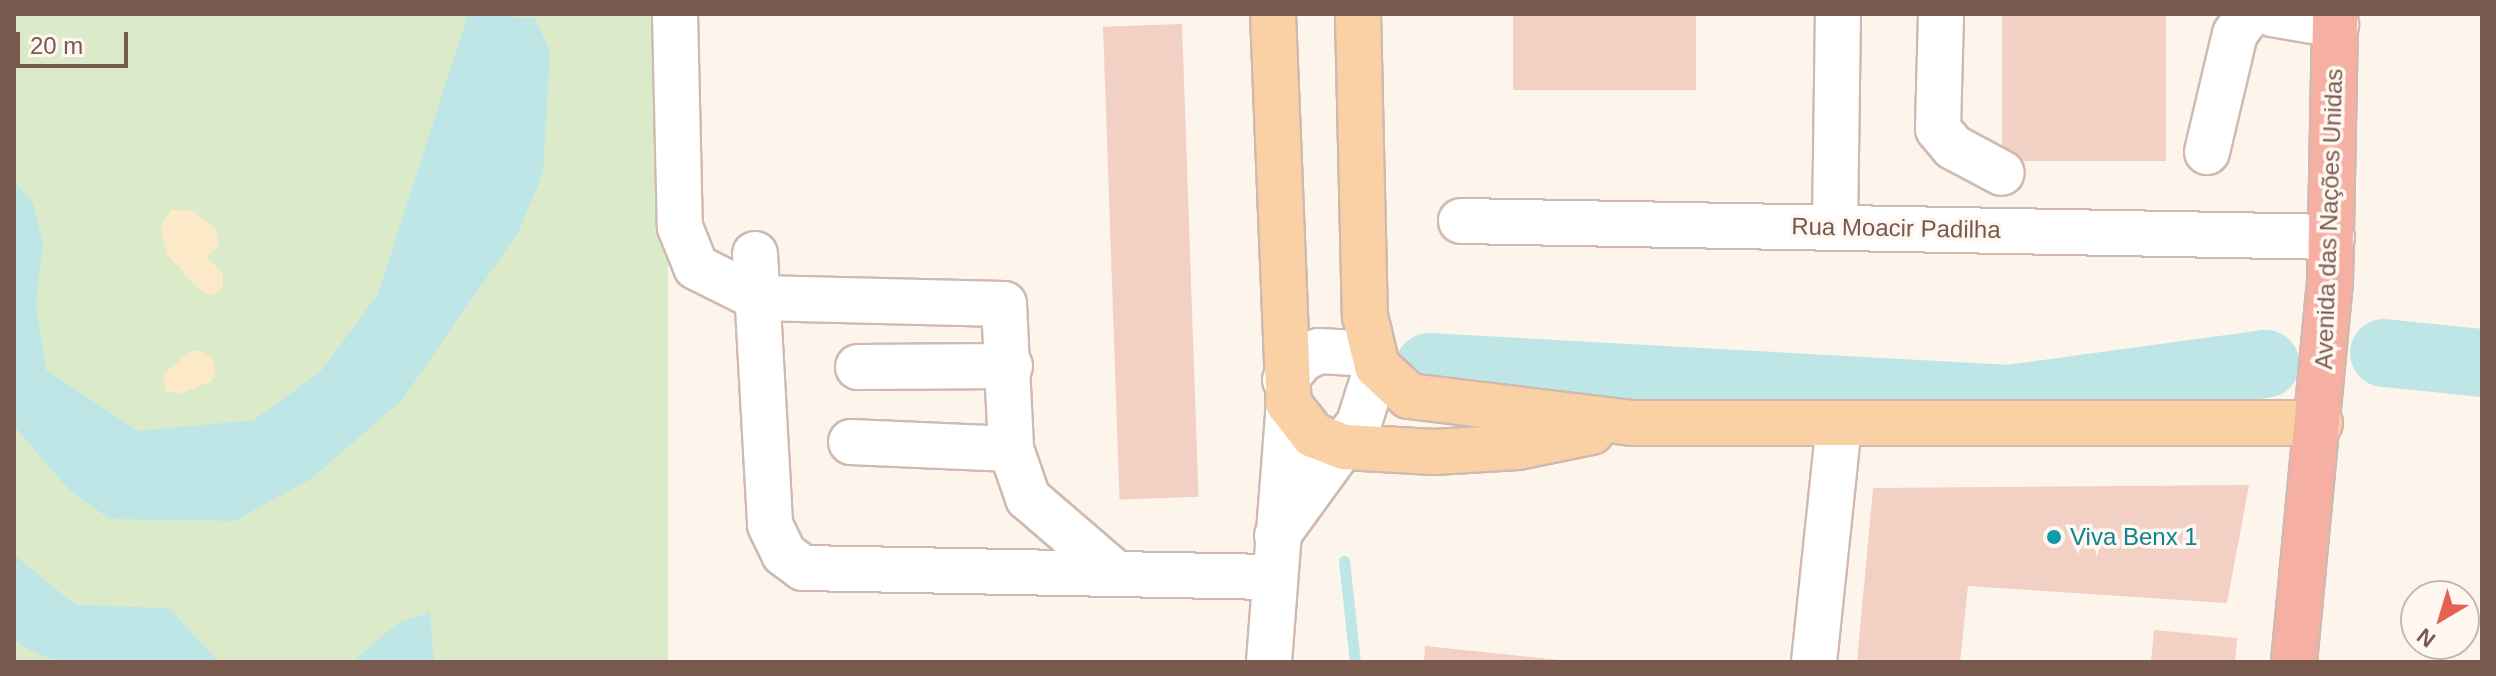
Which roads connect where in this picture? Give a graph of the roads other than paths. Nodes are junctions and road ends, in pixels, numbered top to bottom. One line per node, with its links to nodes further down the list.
1 (675, 14): 15 (street)
2 (1273, 14): 19 (main road)
3 (1358, 14): 16 (main road)
4 (1838, 14): 12 (street)
5 (1941, 14): 10 (street)
6 (2249, 14): 9 (street)
7 (2272, 14): 8 (street)
8 (2336, 20): 13 (highway, Avenida das Nações Unidas)
9 (2207, 152)
10 (2002, 173)
11 (1461, 221): 12 (street, Rua Moacir Padilha)
12 (1835, 226): 13 (street, Rua Moacir Padilha)
13 (2332, 237): 20 (highway, Avenida das Nações Unidas)
14 (755, 254): 15 (street)
15 (758, 298): 17 (street); 27 (street)
16 (1374, 360): 19 (street); 21 (main road); 24 (street)
17 (1010, 366): 18 (street); 25 (street)
18 (858, 367)
19 (1287, 392): 24 (main road); 26 (street)
20 (2322, 404): 22 (main road); 30 (highway, Avenida das Nações Unidas)
21 (1632, 423): 22 (main road); 24 (main road)
22 (1839, 426): 29 (street)
23 (851, 442): 25 (street)
24 (1345, 447): 26 (street)
25 (1011, 449): 27 (street)
26 (1276, 557): 27 (street); 28 (street)
27 (1113, 571)
28 (1269, 662)
29 (1814, 662)
30 (2294, 662)

